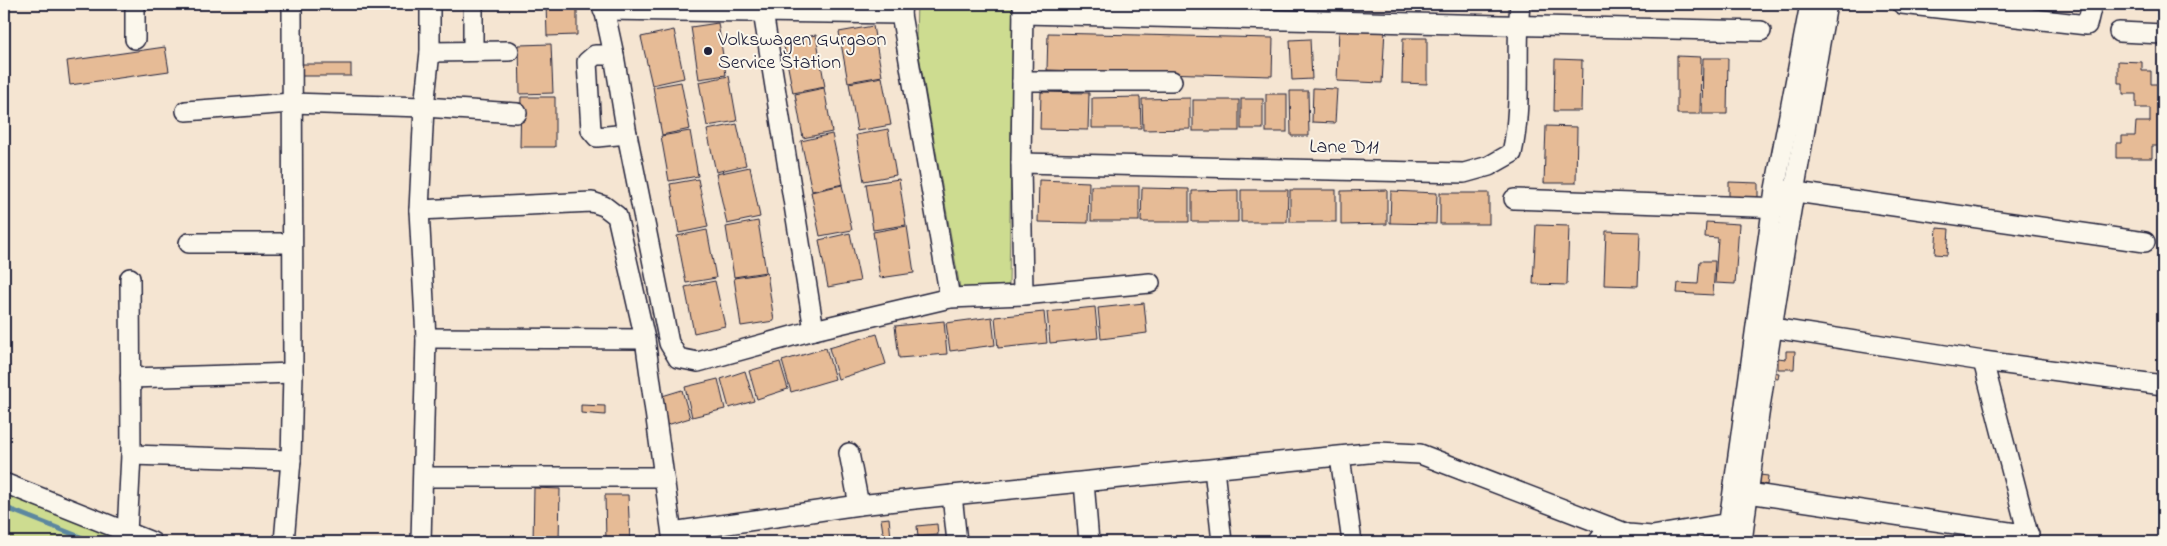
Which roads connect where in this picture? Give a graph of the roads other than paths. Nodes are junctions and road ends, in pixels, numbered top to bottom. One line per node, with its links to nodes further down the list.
1 (135, 4): 19 (street)
2 (292, 4): 26 (street)
3 (430, 4): 22 (street)
4 (473, 4): 20 (street)
5 (1520, 4): 15 (street, Lane D11)
6 (1810, 4): 33 (street)
7 (1827, 4): 33 (street)
8 (1902, 4): 10 (street)
9 (2092, 4): 10 (street)
10 (1921, 5)
11 (603, 7): 14 (street); 23 (street)
12 (901, 9): 14 (street); 41 (street)
13 (1023, 9): 15 (street); 24 (street)
14 (763, 12): 43 (street)
15 (1518, 27): 16 (street); 31 (street, Lane D11)
16 (1761, 31)
17 (2119, 32): 18 (street)
18 (2163, 34)
19 (135, 39)
20 (473, 51): 21 (street); 22 (street)
21 (508, 51)
22 (430, 52): 27 (street)
23 (614, 55): 30 (street); 30 (street)
24 (1022, 81): 25 (street); 31 (street)
25 (1172, 81)
26 (291, 103): 27 (street); 28 (street); 37 (street)
27 (424, 107): 29 (street); 34 (street)
28 (186, 111)
29 (517, 114)
30 (627, 134): 43 (street)
31 (1021, 163): 40 (street)
32 (1514, 199): 33 (street)
33 (1783, 199): 35 (street); 42 (street)
34 (419, 210): 44 (street); 45 (street)
35 (2145, 242)
36 (189, 243): 37 (street)
37 (292, 243): 47 (street)
38 (130, 278): 48 (street)
39 (1150, 283): 40 (street)
40 (1023, 295): 41 (street)
41 (950, 298): 43 (street)
42 (1764, 327): 46 (street); 59 (street)
43 (814, 330)
44 (426, 338): 45 (street); 55 (street)
45 (645, 338): 56 (street)
46 (1983, 361): 49 (street); 66 (street)
47 (294, 373): 48 (street); 53 (street)
48 (130, 378): 51 (street)
49 (2163, 385)
50 (850, 453): 61 (street)
51 (131, 455): 53 (street); 63 (street)
52 (1340, 456): 54 (street); 64 (street); 73 (street)
53 (291, 460): 68 (street)
54 (1214, 469): 57 (street); 72 (street)
55 (424, 476): 56 (street); 69 (street)
56 (663, 477): 65 (street)
57 (1084, 482): 60 (street); 71 (street)
58 (4, 483): 63 (street)
59 (1741, 492): 62 (street); 66 (street); 75 (street)
60 (952, 495): 61 (street); 70 (street)
61 (859, 505): 65 (street)
62 (1729, 523): 64 (street); 74 (street)
63 (127, 533): 67 (street)
64 (1603, 535)
65 (672, 537)
66 (2030, 538)
67 (152, 542)
68 (284, 542)
69 (421, 542)
70 (957, 542)
71 (1089, 542)
72 (1222, 542)
73 (1352, 542)
74 (1726, 542)
75 (1742, 542)

